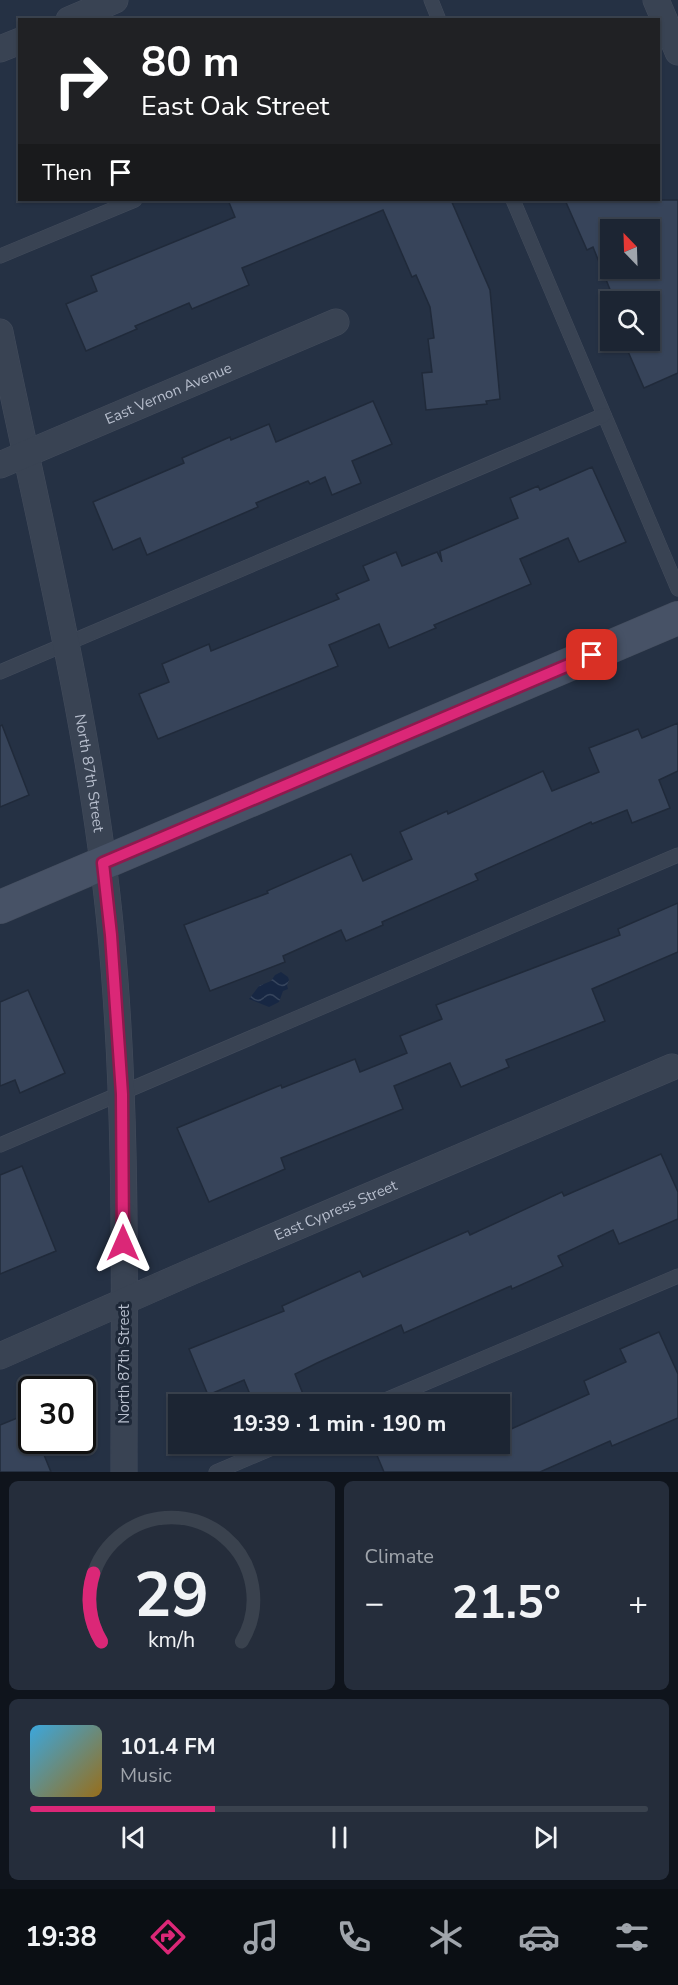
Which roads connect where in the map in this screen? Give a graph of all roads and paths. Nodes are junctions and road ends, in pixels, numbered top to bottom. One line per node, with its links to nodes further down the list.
1 (115, 0): 4 (street)
2 (431, 0): 5 (lane)
3 (656, 0): 8 (street)
4 (74, 18)
5 (438, 18)
6 (18, 42): 7 (street)
7 (0, 49)
8 (678, 52)
9 (133, 201): 11 (lane)
10 (513, 201): 14 (lane)
11 (0, 256)
12 (336, 322): 15 (street, East Vernon Avenue)
13 (0, 332): 15 (street, North 87th Street)
14 (604, 415): 17 (lane); 19 (lane)
15 (25, 454): 16 (street, East Vernon Avenue); 19 (street, North 87th Street)
16 (0, 465)
17 (678, 589)
18 (678, 618): 22 (street)
19 (65, 644): 20 (lane); 22 (street, North 87th Street)
20 (0, 672)
21 (678, 855): 25 (lane)
22 (103, 863): 23 (street); 25 (street, North 87th Street)
23 (0, 907)
24 (672, 1067): 28 (street, East Cypress Street)
25 (122, 1094): 26 (lane); 28 (street, North 87th Street)
26 (0, 1145)
27 (678, 1276): 30 (lane)
28 (124, 1302): 29 (street, East Cypress Street); 32 (street, North 87th Street)
29 (0, 1356)
30 (400, 1394)
31 (258, 1454): 33 (lane)
32 (124, 1472)
33 (216, 1472)

